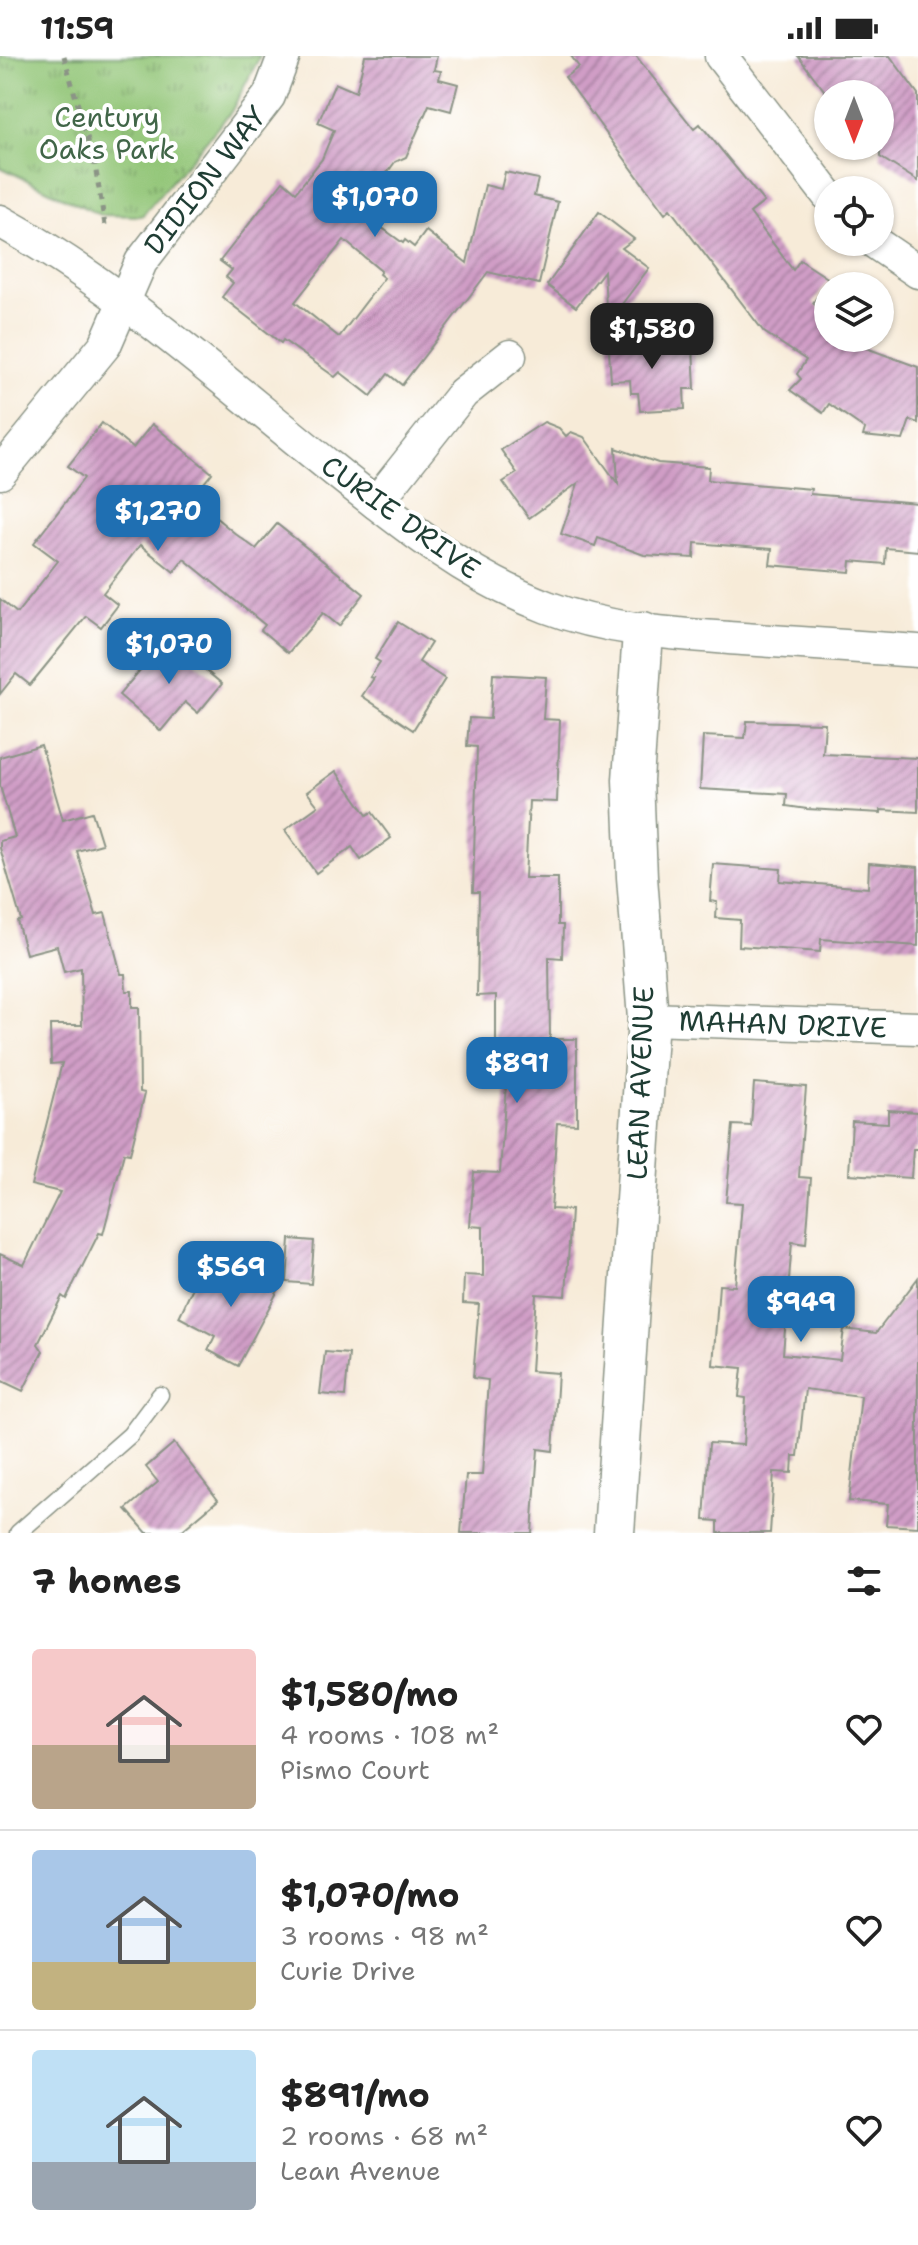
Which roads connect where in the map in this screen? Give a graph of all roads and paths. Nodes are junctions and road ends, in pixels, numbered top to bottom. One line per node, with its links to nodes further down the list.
1 (64, 56): 6 (path)
2 (284, 56): 9 (street, DIDION WAY)
3 (721, 56): 4 (street)
4 (814, 177)
5 (0, 221): 9 (street, CURIE DRIVE)
6 (105, 225)
7 (894, 256): 8 (street)
8 (918, 272)
9 (123, 303): 11 (street, DIDION WAY); 12 (street, CURIE DRIVE)
10 (510, 356): 12 (street)
11 (0, 473)
12 (376, 503): 13 (street, CURIE DRIVE)
13 (643, 632): 14 (street, CURIE DRIVE); 15 (street, LEAN AVENUE)
14 (918, 651)
15 (648, 1019): 16 (street, MAHAN DRIVE); 19 (street, LEAN AVENUE)
16 (918, 1028)
17 (160, 1395): 18 (lane)
18 (18, 1533)
19 (614, 1533)

